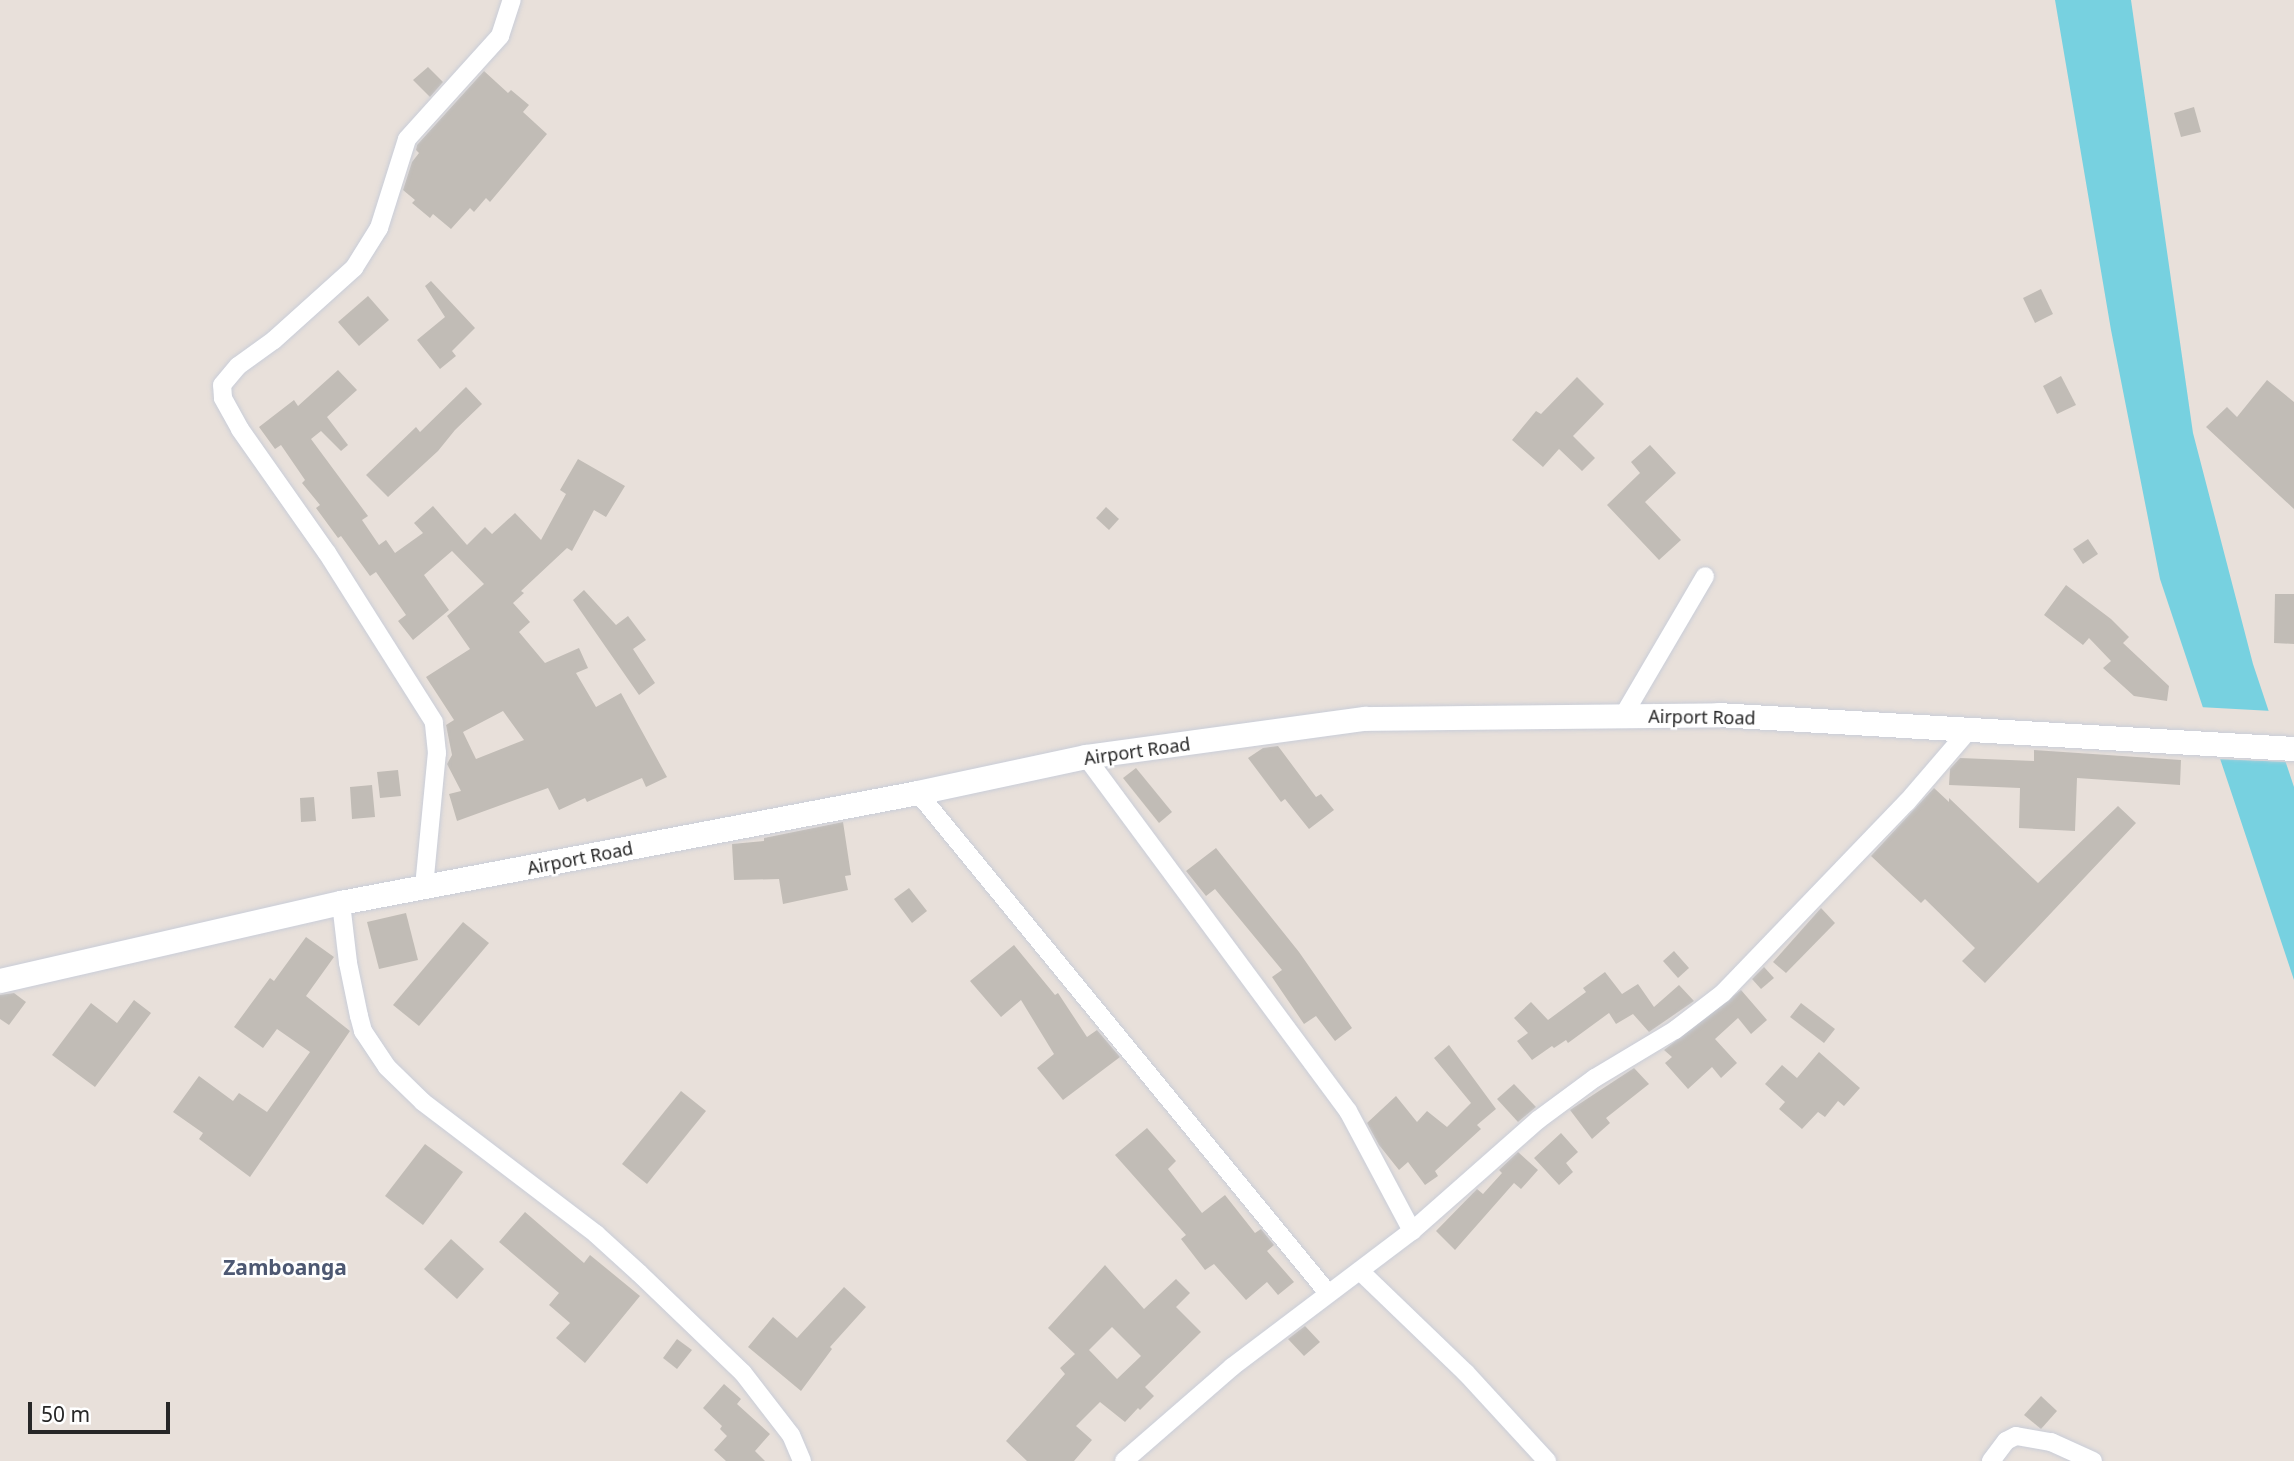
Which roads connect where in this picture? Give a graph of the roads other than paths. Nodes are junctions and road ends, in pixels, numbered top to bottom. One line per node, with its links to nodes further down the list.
1 (512, 0): 8 (street)
2 (1705, 576): 3 (street)
3 (1623, 716): 4 (main road, Airport Road); 6 (main road, Airport Road)
4 (1968, 731): 5 (main road, Airport Road); 11 (street)
5 (2294, 749)
6 (1086, 757): 7 (main road, Airport Road); 11 (street)
7 (918, 793): 8 (main road, Airport Road); 13 (street)
8 (424, 887): 9 (main road, Airport Road)
9 (341, 903): 10 (main road, Airport Road); 14 (street)
10 (0, 981)
11 (1412, 1231): 12 (street)
12 (1361, 1272): 13 (street); 16 (street)
13 (1328, 1293): 15 (street)
14 (802, 1461)
15 (1124, 1461)
16 (1547, 1461)
17 (1991, 1461): 18 (street)
18 (2093, 1461)

